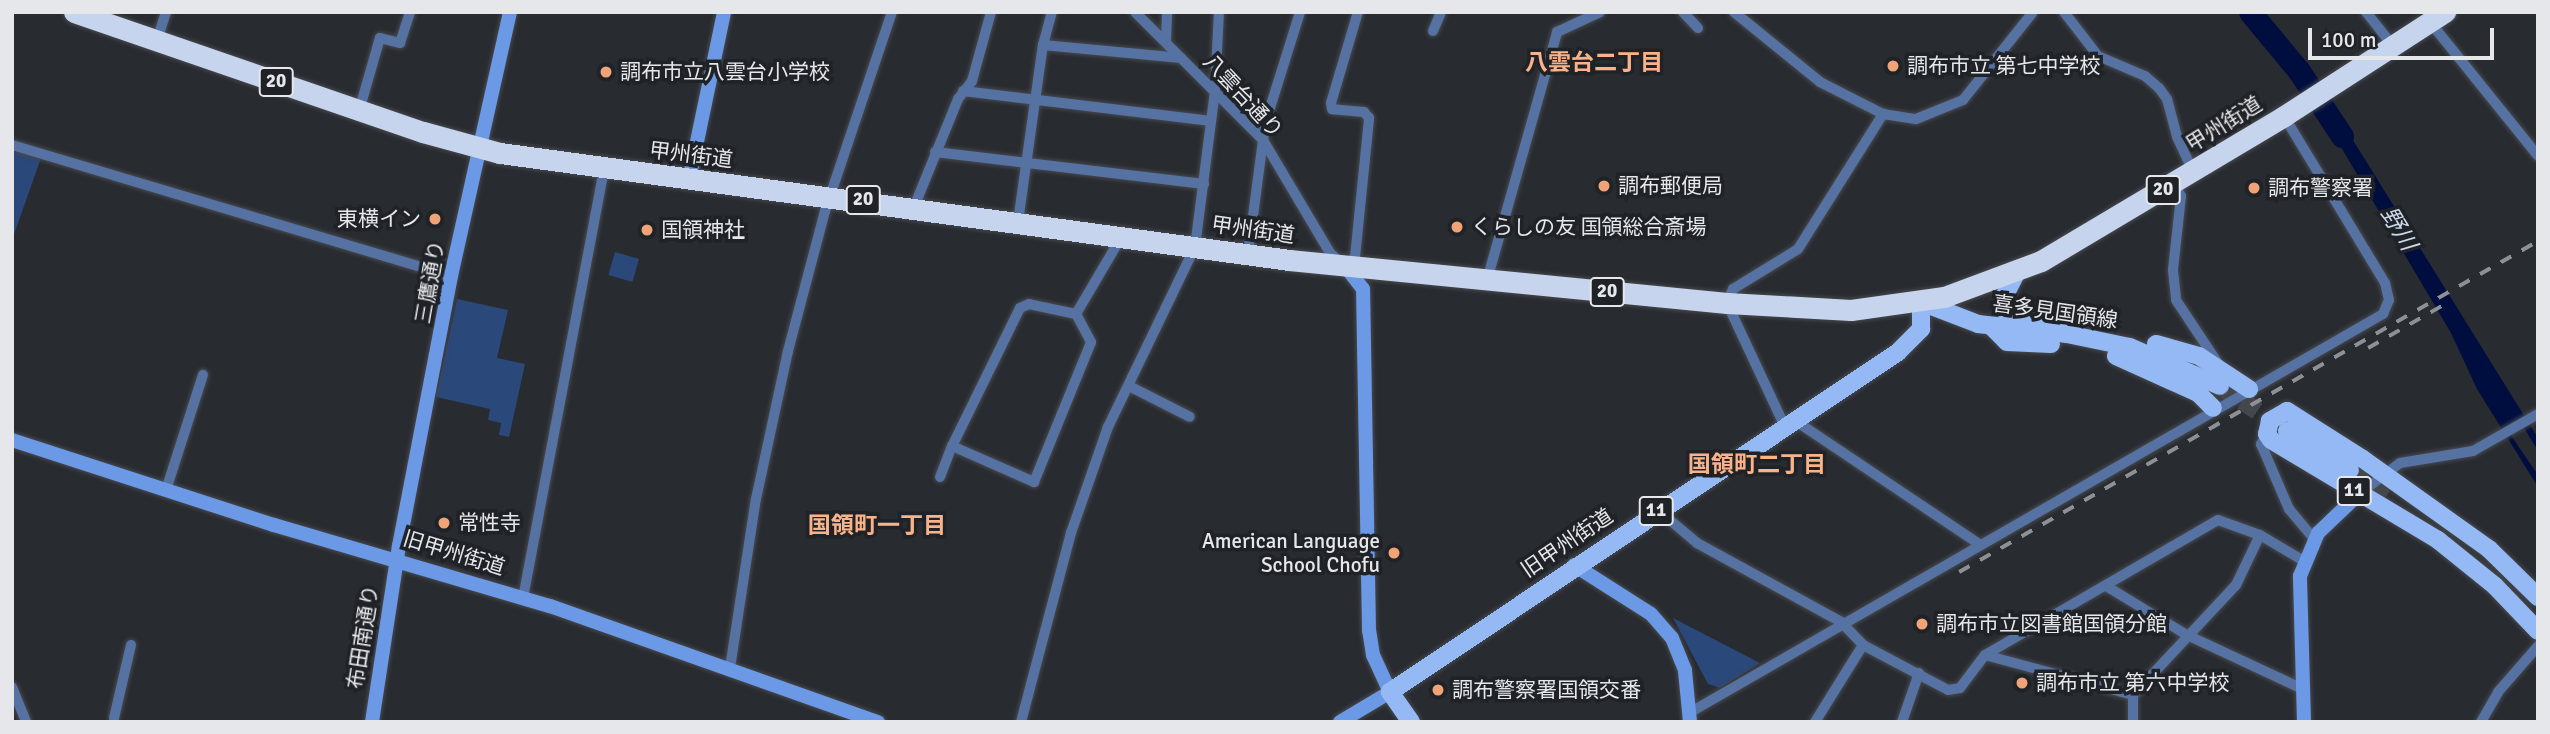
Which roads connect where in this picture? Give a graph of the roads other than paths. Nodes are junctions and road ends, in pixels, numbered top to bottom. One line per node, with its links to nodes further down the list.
1 (166, 12): 24 (street)
2 (410, 12): 32 (street)
3 (510, 12): 38 (main road, 三鷹通り)
4 (724, 12): 44 (main road)
5 (892, 12): 47 (street)
6 (991, 12): 30 (street)
7 (1052, 12): 26 (street)
8 (1135, 12): 25 (street, 八雲台通り)
9 (1167, 12): 25 (street)
10 (1219, 12): 29 (street)
11 (1300, 12): 36 (street)
12 (1358, 12): 53 (street)
13 (1441, 12): 23 (street)
14 (1600, 12): 56 (street)
15 (1683, 12): 22 (street)
16 (2033, 12): 34 (street)
17 (2064, 12): 43 (street)
18 (2366, 12): 27 (street)
19 (79, 13): 24 (highway, 甲州街道 / 20)
20 (1738, 13): 34 (street)
21 (2437, 17): 27 (highway, 甲州街道 / 20); 40 (street)
22 (1698, 28)
23 (1433, 31)
24 (157, 40): 32 (highway, 甲州街道 / 20)
25 (1166, 42): 28 (street, 八雲台通り)
26 (1043, 45): 28 (street); 31 (street)
27 (2393, 46): 33 (highway, 甲州街道 / 20)
28 (1181, 58): 29 (street, 八雲台通り)
29 (1215, 90): 35 (street); 36 (street, 八雲台通り)
30 (963, 91): 31 (street); 39 (street)
31 (1035, 101): 35 (street); 41 (street)
32 (359, 111): 38 (highway, 甲州街道 / 20)
33 (2291, 112): 43 (highway, 甲州街道 / 20); 65 (street)
34 (1883, 114): 58 (street)
35 (1211, 121): 46 (street)
36 (1263, 140): 52 (street); 53 (street, 八雲台通り)
37 (12, 145): 55 (street)
38 (478, 149): 42 (highway, 甲州街道 / 20); 55 (main road, 三鷹通り)
39 (935, 152): 41 (street); 48 (street)
40 (2538, 156)
41 (1026, 163): 46 (street); 49 (street)
42 (604, 168): 44 (highway, 甲州街道 / 20); 89 (street)
43 (2193, 172): 45 (highway, 甲州街道 / 20)
44 (689, 180): 47 (highway, 甲州街道 / 20)
45 (2174, 183): 54 (highway, 甲州街道 / 20); 61 (street)
46 (1204, 184): 51 (street)
47 (831, 196): 48 (highway, 甲州街道 / 20); 99 (street)
48 (914, 207): 49 (highway, 甲州街道 / 20)
49 (1018, 222): 50 (highway, 甲州街道 / 20)
50 (1122, 236): 51 (highway, 甲州街道 / 20); 59 (street)
51 (1195, 247): 52 (highway, 甲州街道 / 20); 63 (street)
52 (1248, 254): 53 (highway, 甲州街道 / 20)
53 (1338, 260): 56 (highway, 20); 103 (main road)
54 (2017, 272): 57 (highway, 甲州街道 / 20); 60 (main road)
55 (450, 276): 84 (main road, 三鷹通り)
56 (1487, 280): 58 (highway, 20)
57 (1921, 302): 58 (highway, 20); 60 (main road, 喜多見国領線); 69 (main road, 旧甲州街道 / 11)
58 (1727, 303): 69 (street)
59 (1076, 314): 73 (street); 73 (street)
60 (2001, 328): 61 (main road); 64 (main road, 喜多見国領線); 66 (main road)
61 (2220, 367): 65 (main road)
62 (204, 375): 77 (street)
63 (1129, 386): 68 (street); 110 (street)
64 (2220, 386)
65 (2249, 389): 66 (street)
66 (2213, 408): 83 (street)
67 (2535, 416): 74 (street)
68 (1190, 417)
69 (1792, 425): 80 (main road, 旧甲州街道 / 11); 83 (street)
70 (2287, 431): 75 (main road, 11)
71 (2267, 434): 74 (main road, 11); 78 (main road, 11); 82 (street)
72 (12, 440): 77 (main road, 旧甲州街道)
73 (952, 446): 76 (street)
74 (2374, 469): 78 (street); 88 (main road, 11)
75 (2350, 470)
76 (940, 477)
77 (166, 490): 84 (main road, 旧甲州街道)
78 (2359, 494): 82 (main road); 93 (main road, 11)
79 (2388, 494): 88 (main road, 11)
80 (1658, 510): 86 (main road, 旧甲州街道 / 11); 91 (street)
81 (2260, 535): 85 (street); 87 (street); 94 (street)
82 (2314, 539): 85 (main road)
83 (1978, 543): 91 (street)
84 (397, 560): 89 (main road, 旧甲州街道); 108 (main road, 布田南通り)
85 (2304, 561): 102 (main road)
86 (1574, 565): 103 (main road, 旧甲州街道 / 11); 107 (main road)
87 (2106, 586): 94 (street); 98 (street)
88 (2530, 597): 90 (main road, 11); 92 (main road, 11)
89 (523, 598): 99 (main road, 旧甲州街道)
90 (2538, 611)
91 (1841, 622): 96 (street); 107 (street)
92 (2538, 622)
93 (2538, 631)
94 (2187, 635): 102 (street); 104 (street)
95 (131, 645): 106 (street)
96 (1863, 645): 100 (street); 113 (street)
97 (2538, 646): 117 (street)
98 (1985, 655): 100 (street); 104 (street)
99 (730, 668): 109 (main road, 旧甲州街道)
100 (1919, 673): 114 (street)
101 (12, 687): 105 (street)
102 (2303, 689): 116 (main road)
103 (1391, 692): 111 (main road, 旧甲州街道); 112 (main road)
104 (2133, 695): 115 (street)
105 (20, 713)
106 (114, 718)
107 (1689, 718)
108 (372, 722)
109 (878, 722)
110 (1021, 722)
111 (1340, 722)
112 (1411, 722)
113 (1815, 722)
114 (1902, 722)
115 (2133, 722)
116 (2304, 722)
117 (2481, 722)

